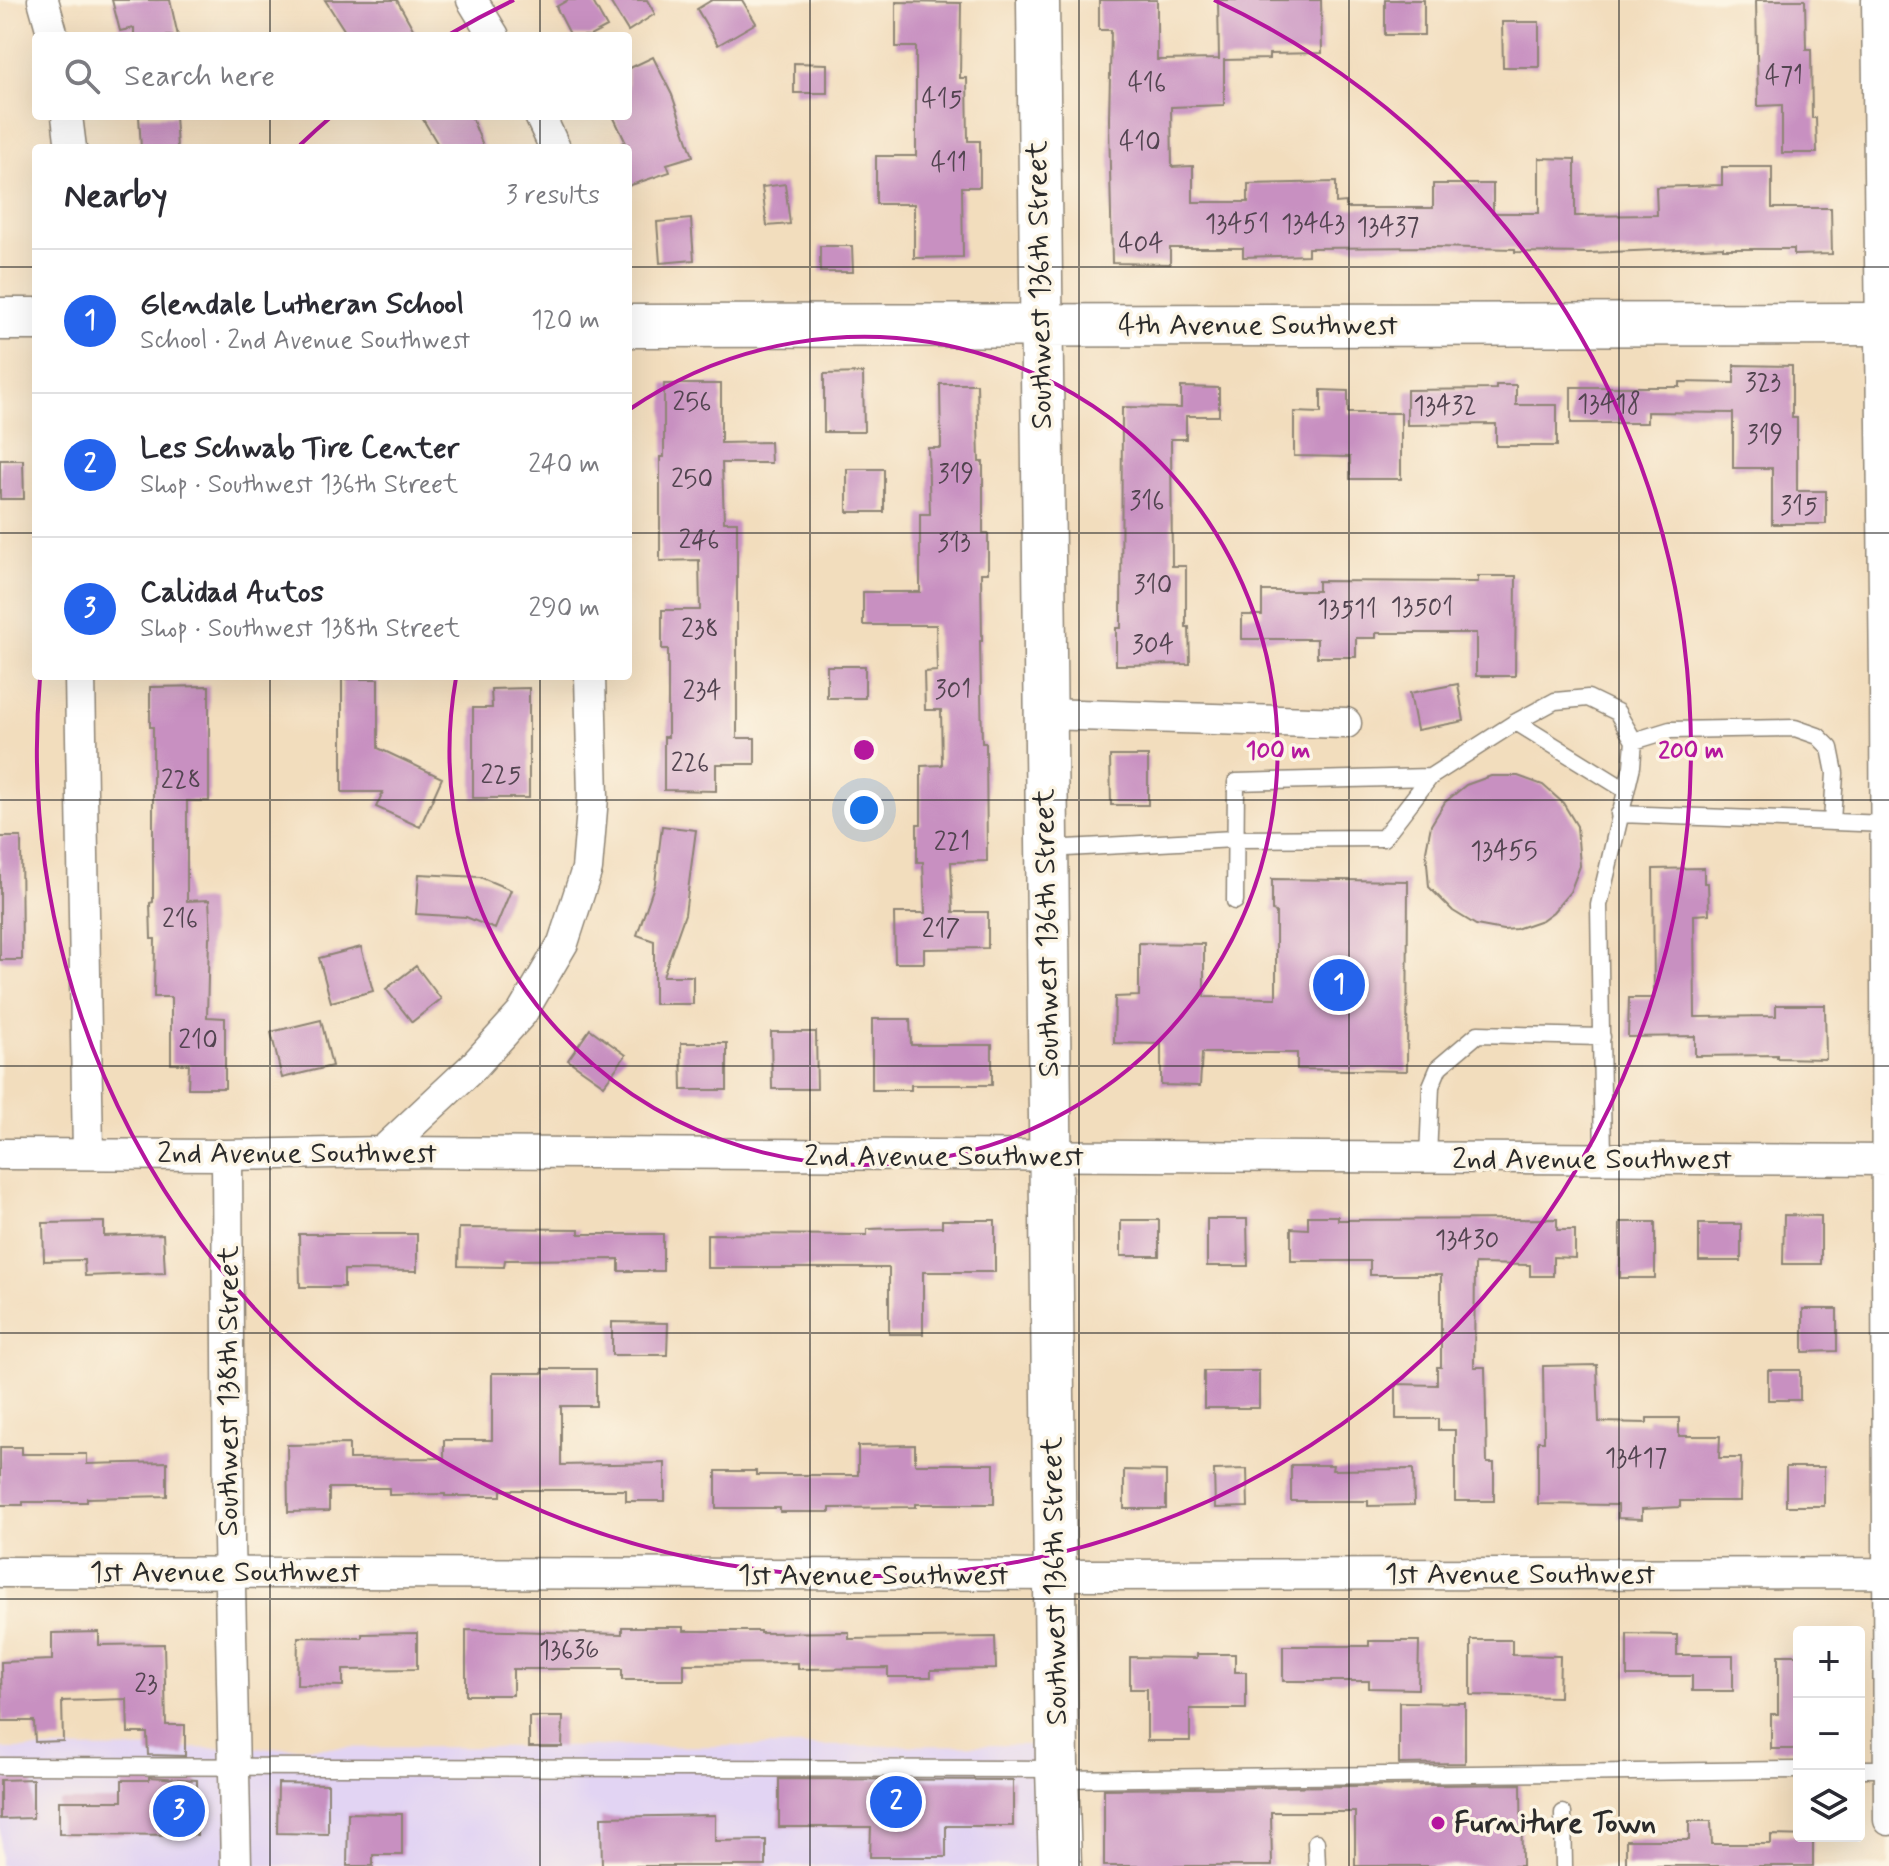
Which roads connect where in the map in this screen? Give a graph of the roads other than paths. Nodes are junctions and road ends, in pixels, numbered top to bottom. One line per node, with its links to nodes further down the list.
1 (43, 0): 5 (street)
2 (472, 0): 6 (street)
3 (1038, 0): 14 (street, Southwest 136th Street)
4 (1877, 0): 13 (street)
5 (52, 32)
6 (492, 32)
7 (68, 120): 9 (street)
8 (542, 120): 10 (street)
9 (70, 144)
10 (553, 144)
11 (0, 319): 12 (street)
12 (32, 319)
13 (1885, 324): 14 (street, 4th Avenue Southwest); 16 (street)
14 (1041, 325): 15 (street, 4th Avenue Southwest); 19 (street, Southwest 136th Street)
15 (632, 326)
16 (1887, 679): 27 (street)
17 (80, 680): 33 (street)
18 (590, 680): 32 (street)
19 (1044, 714): 21 (street); 29 (street, Southwest 136th Street)
20 (1516, 722): 22 (lane); 23 (lane); 24 (lane)
21 (1346, 723)
22 (1634, 741): 24 (lane); 26 (lane)
23 (1430, 777): 28 (lane); 28 (lane)
24 (1624, 789): 25 (lane)
25 (1619, 814): 26 (lane); 31 (lane)
26 (1832, 822): 27 (lane)
27 (1887, 831): 39 (street)
28 (1234, 839): 29 (lane); 30 (lane)
29 (1046, 849): 36 (street, Southwest 136th Street)
30 (1235, 901)
31 (1602, 1037): 37 (lane); 38 (lane)
32 (382, 1152): 35 (street, 2nd Avenue Southwest); 36 (street, 2nd Avenue Southwest)
33 (88, 1153): 34 (street, 2nd Avenue Southwest); 35 (street, 2nd Avenue Southwest)
34 (0, 1154)
35 (227, 1155): 41 (street, Southwest 138th Street)
36 (1050, 1157): 37 (street, 2nd Avenue Southwest); 43 (street, Southwest 136th Street)
37 (1428, 1158): 38 (street, 2nd Avenue Southwest)
38 (1603, 1159): 39 (street, 2nd Avenue Southwest)
39 (1888, 1160): 42 (street)
40 (0, 1572): 41 (street, 1st Avenue Southwest)
41 (229, 1572): 43 (street, 1st Avenue Southwest); 45 (street, Southwest 138th Street)
42 (1888, 1573): 43 (street, 1st Avenue Southwest); 47 (street)
43 (1055, 1575): 49 (street, Southwest 136th Street)
44 (0, 1766): 45 (lane)
45 (234, 1767): 49 (lane); 53 (street, Southwest 138th Street)
46 (1865, 1769): 47 (lane)
47 (1889, 1769): 51 (street)
48 (1793, 1770): 49 (lane)
49 (1057, 1774): 54 (street, Southwest 136th Street)
50 (1563, 1813): 56 (lane)
51 (1889, 1820)
52 (1316, 1842): 55 (lane)
53 (236, 1866)
54 (1060, 1866)
55 (1317, 1866)
56 (1564, 1866)

